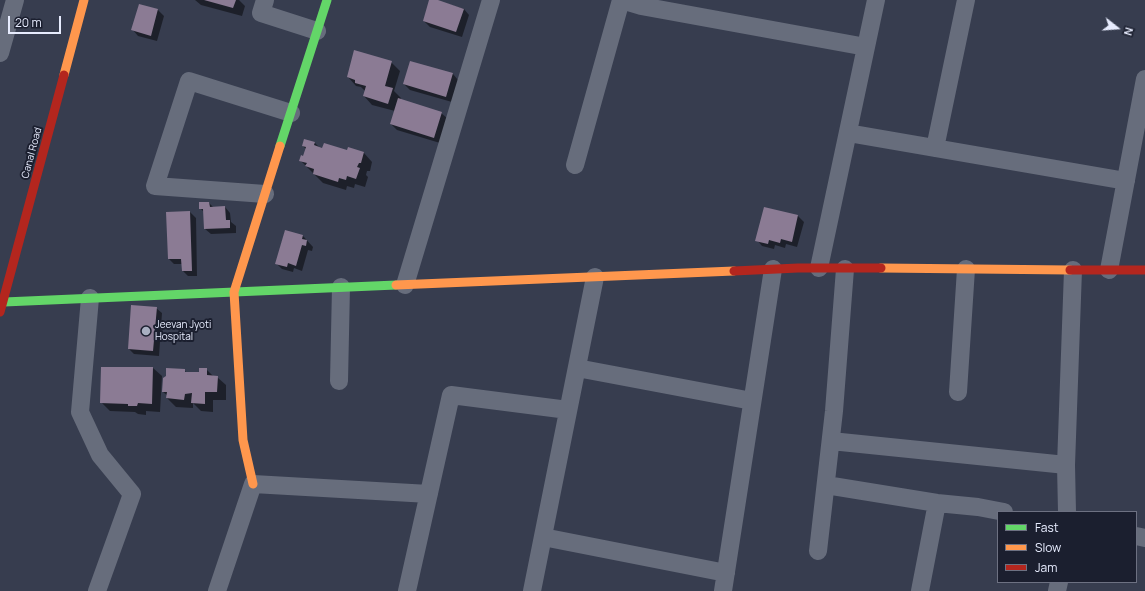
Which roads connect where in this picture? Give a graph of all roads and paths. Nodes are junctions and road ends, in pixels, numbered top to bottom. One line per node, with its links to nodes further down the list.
1 (15, 0): 11 (street)
2 (84, 0): 31 (street, Canal Road)
3 (265, 0): 9 (street)
4 (326, 0): 9 (street)
5 (491, 0): 27 (street)
6 (621, 0): 10 (street); 16 (street)
7 (876, 0): 10 (street)
8 (966, 0): 15 (street)
9 (317, 31): 13 (street)
10 (866, 47): 14 (street)
11 (0, 53)
12 (1145, 79): 17 (street)
13 (291, 113): 18 (street); 18 (street)
14 (848, 133): 15 (street); 19 (street)
15 (935, 148): 17 (street)
16 (575, 165)
17 (1126, 181): 24 (street)
18 (265, 194): 29 (street)
19 (819, 268): 20 (street); 21 (street)
20 (845, 268): 22 (street); 38 (street)
21 (773, 269): 26 (street); 36 (street)
22 (966, 269): 23 (street); 35 (street)
23 (1073, 270): 24 (street); 39 (street)
24 (1109, 270): 25 (street)
25 (1145, 270)
26 (596, 277): 27 (street); 33 (street)
27 (405, 285): 28 (street)
28 (341, 287): 29 (street); 34 (street)
29 (234, 292): 30 (street); 40 (street)
30 (90, 298): 31 (street); 49 (street)
31 (4, 302): 32 (street, Canal Road)
32 (0, 312)
33 (577, 368): 36 (street); 37 (street)
34 (339, 381)
35 (958, 392)
36 (752, 401): 48 (street)
37 (568, 410): 42 (street); 46 (street)
38 (831, 441): 39 (street); 41 (street)
39 (1066, 465): 45 (street)
40 (253, 484): 42 (street); 50 (street)
41 (826, 485): 43 (street); 47 (street)
42 (428, 494): 51 (street)
43 (937, 503): 44 (street); 54 (street)
44 (999, 511)
45 (1067, 511)
46 (543, 537): 48 (street); 52 (street)
47 (818, 552)
48 (726, 573): 53 (street)
49 (96, 591)
50 (217, 591)
51 (407, 591)
52 (532, 591)
53 (723, 591)
54 (920, 591)

